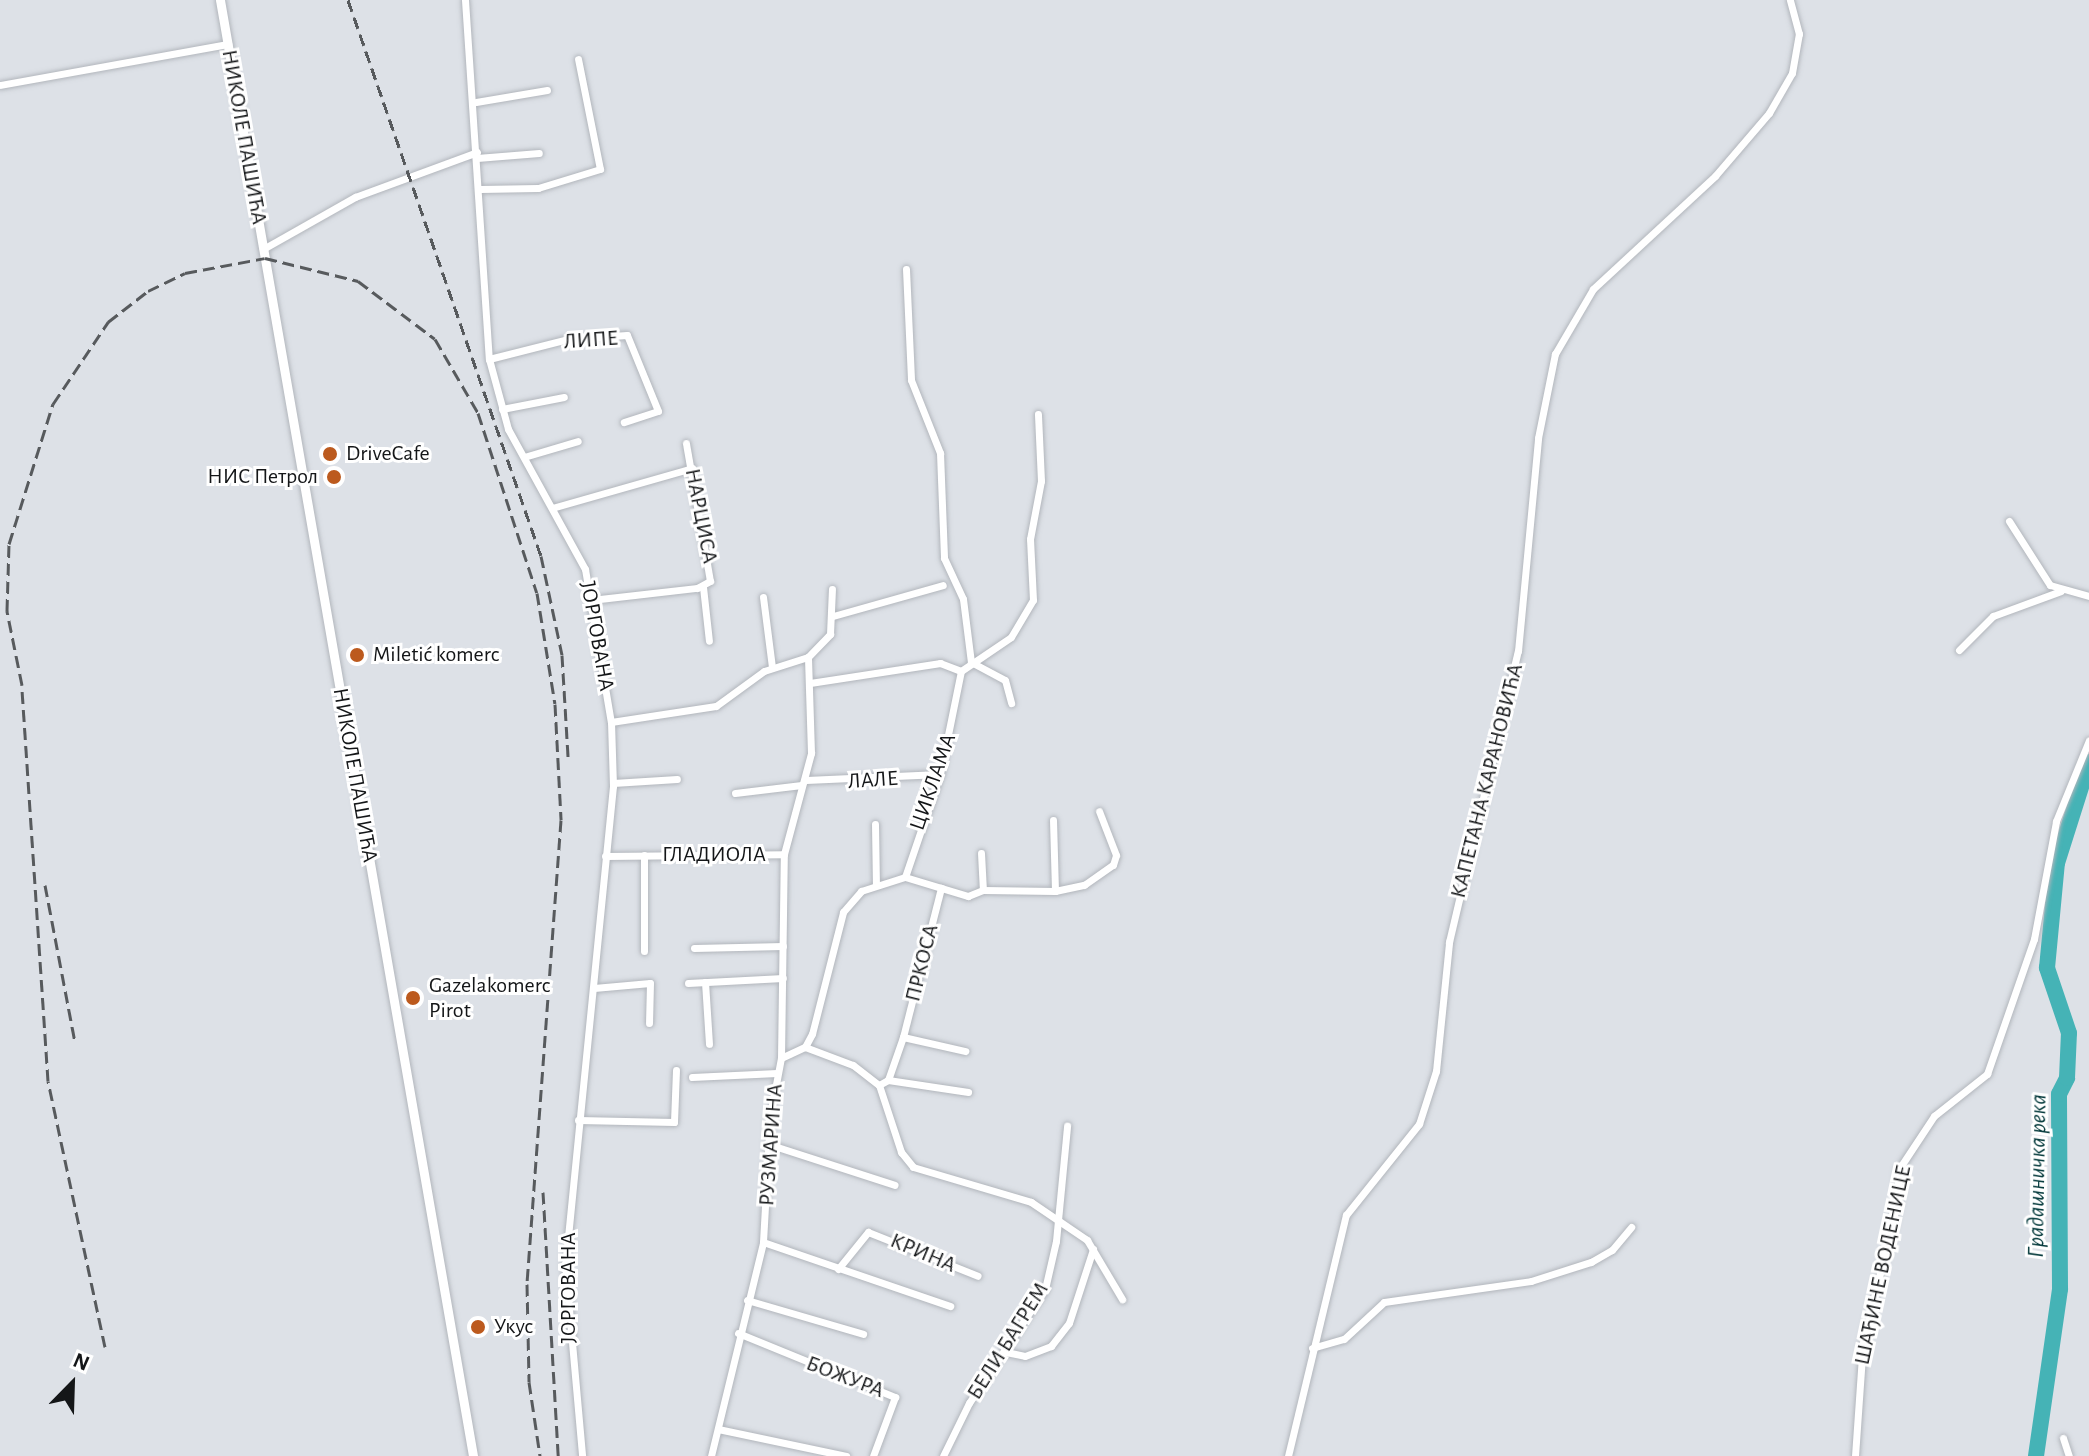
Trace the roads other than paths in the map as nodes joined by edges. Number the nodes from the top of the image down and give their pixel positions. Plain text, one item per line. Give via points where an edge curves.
1 (220, 0) edge
2 (465, 0) edge
3 (1790, 0) edge
4 (228, 44) junction
5 (578, 59) dead end
6 (0, 85) edge
7 (547, 90) dead end
8 (476, 102) junction
9 (539, 153) dead end
10 (477, 155) junction
11 (480, 189) junction
12 (263, 249) junction
13 (906, 269) dead end
14 (489, 359) junction
15 (564, 397) dead end
16 (502, 409) junction
17 (1038, 414) dead end
18 (624, 422) dead end
19 (578, 441) dead end
20 (686, 443) dead end
21 (524, 457) junction
22 (692, 468) junction
23 (552, 508) junction
24 (2009, 521) dead end
25 (943, 585) dead end
26 (703, 587) junction
27 (832, 589) dead end
28 (2061, 591) junction
29 (2089, 596) edge
30 (763, 597) dead end
31 (591, 600) junction
32 (833, 616) junction
33 (709, 641) dead end
34 (1959, 650) dead end
35 (808, 657) junction
36 (971, 662) junction
37 (772, 667) junction
38 (961, 671) junction
39 (810, 683) junction
40 (1011, 703) dead end
41 (611, 722) junction
42 (2089, 740) edge
43 (940, 774) junction
44 (677, 779) dead end
45 (804, 782) junction
46 (613, 783) junction
47 (735, 793) dead end
48 (1099, 811) dead end
49 (1053, 820) dead end
50 (875, 824) dead end
51 (981, 853) dead end
52 (784, 854) junction
53 (644, 855) junction
54 (605, 856) junction
55 (905, 877) junction
56 (876, 885) junction
57 (941, 888) junction
58 (983, 890) junction
59 (1055, 891) junction
60 (783, 946) junction
61 (694, 948) dead end
62 (644, 951) dead end
63 (783, 978) junction
64 (705, 982) junction
65 (688, 983) dead end
66 (594, 988) junction
67 (649, 1023) dead end
68 (903, 1037) junction
69 (709, 1044) dead end
70 (805, 1047) junction
71 (965, 1051) dead end
72 (781, 1058) junction
73 (676, 1070) dead end
74 (777, 1073) junction
75 (692, 1077) dead end
76 (888, 1080) junction
77 (879, 1085) junction
78 (968, 1092) dead end
79 (578, 1120) junction
80 (1067, 1126) dead end
81 (768, 1144) junction
82 (895, 1185) dead end
83 (1059, 1221) junction
84 (1631, 1227) dead end
85 (763, 1242) junction
86 (1093, 1249) junction
87 (838, 1269) junction
88 (978, 1276) dead end
89 (1122, 1299) dead end
90 (747, 1300) junction
91 (950, 1306) dead end
92 (738, 1333) junction
93 (863, 1334) dead end
94 (1312, 1348) junction
95 (1006, 1352) junction
96 (718, 1429) junction
97 (2063, 1438) dead end
98 (714, 1455) edge
99 (842, 1455) edge
100 (473, 1456) edge
101 (582, 1456) edge
102 (873, 1456) edge
103 (943, 1456) edge
104 (1288, 1456) edge
105 (1855, 1456) edge
106 (2069, 1456) edge

1 - 4 main road, НИКОЛЕ ПАШИЋА
2 - 8 street, ЈОРГОВАНА
3 - 94 street, КАПЕТАНА КАРАНОВИЋА via 1799,34 1792,73 1739,150 1584,299 1555,354 1538,438 1518,651 1449,942 1436,1071 1419,1124 1346,1215
4 - 6 street
4 - 12 main road, НИКОЛЕ ПАШИЋА
5 - 11 street via 600,169 538,188
7 - 8 street
8 - 10 street, ЈОРГОВАНА
9 - 10 street
10 - 11 street, ЈОРГОВАНА
10 - 12 street via 355,197
11 - 14 street, ЈОРГОВАНА
12 - 100 main road, НИКОЛЕ ПАШИЋА
13 - 36 street via 911,380 940,453 939,528 944,558 963,599
14 - 16 street, ЈОРГОВАНА
14 - 18 street, ЛИПЕ via 568,339 627,335 658,411
15 - 16 street
16 - 21 street, ЈОРГОВАНА
17 - 36 street via 1042,466 1030,539 1033,600 1011,637
19 - 21 street
20 - 22 street, НАРЦИСА
21 - 23 street, ЈОРГОВАНА
22 - 23 street
22 - 26 street, НАРЦИСА via 712,570
23 - 31 street, ЈОРГОВАНА via 585,569
24 - 28 street via 2041,575
25 - 32 street
26 - 31 street, НАРЦИСА
26 - 33 street, НАРЦИСА
27 - 32 street
28 - 29 street
28 - 34 street via 1993,616
30 - 37 street
31 - 41 street, ЈОРГОВАНА
32 - 35 street via 824,645
35 - 37 street
35 - 39 street, РУЗМАРИНА
36 - 38 street
36 - 40 street via 1007,682
37 - 41 street via 716,706
38 - 39 street via 940,663
38 - 43 street, ЦИКЛАМА
39 - 45 street, РУЗМАРИНА
41 - 46 street, ЈОРГОВАНА
42 - 105 street, ШАЂИНЕ ВОДЕНИЦЕ via 2056,821 2034,939 1987,1074 1934,1116 1899,1169 1897,1204 1863,1343
43 - 45 street, ЛАЛЕ
43 - 55 street, ЦИКЛАМА
44 - 46 street
45 - 47 street
45 - 52 street, РУЗМАРИНА
46 - 54 street, ЈОРГОВАНА
48 - 59 street via 1116,855 1113,865 1084,885
49 - 59 street
50 - 56 street, ЦИКЛАМА
51 - 58 street
52 - 53 street, ГЛАДИОЛА
52 - 60 street, РУЗМАРИНА
53 - 54 street, ГЛАДИОЛА
53 - 62 street, ГЛАДИОЛА
54 - 66 street, ЈОРГОВАНА
55 - 56 street
55 - 57 street
56 - 70 street via 861,891 843,912
57 - 58 street via 968,896
57 - 68 street, ПРКОСА
58 - 59 street
60 - 61 street
60 - 63 street, РУЗМАРИНА
63 - 64 street
63 - 72 street, РУЗМАРИНА
64 - 65 street
64 - 69 street
66 - 67 street via 650,983
66 - 79 street, ЈОРГОВАНА
68 - 71 street
68 - 76 street, ПРКОСА
70 - 72 street
70 - 77 street via 853,1065
72 - 74 street
73 - 79 street via 674,1122
74 - 75 street, РУЗМАРИНА
74 - 81 street, РУЗМАРИНА
76 - 77 street
76 - 78 street
77 - 83 street via 901,1152 913,1167 1016,1194
79 - 101 street, ЈОРГОВАНА via 565,1293
80 - 83 street, БЕЛИ БАГРЕМ
81 - 82 street
81 - 85 street, РУЗМАРИНА
83 - 86 street
83 - 95 street, БЕЛИ БАГРЕМ via 1045,1289
84 - 94 street via 1612,1250 1581,1266 1531,1281 1384,1302 1344,1339
85 - 87 street, КРИНА
85 - 90 street, РУЗМАРИНА
86 - 89 street
86 - 95 street via 1069,1323 1051,1346 1025,1356
87 - 88 street, КРИНА via 868,1232
87 - 91 street, КРИНА
90 - 92 street, РУЗМАРИНА
90 - 93 street
92 - 96 street, РУЗМАРИНА
92 - 102 street, БОЖУРА via 895,1397
94 - 104 street, КАПЕТАНА КАРАНОВИЋА
95 - 103 street, БЕЛИ БАГРЕМ via 969,1403
96 - 98 street, РУЗМАРИНА
96 - 99 street
97 - 106 street

